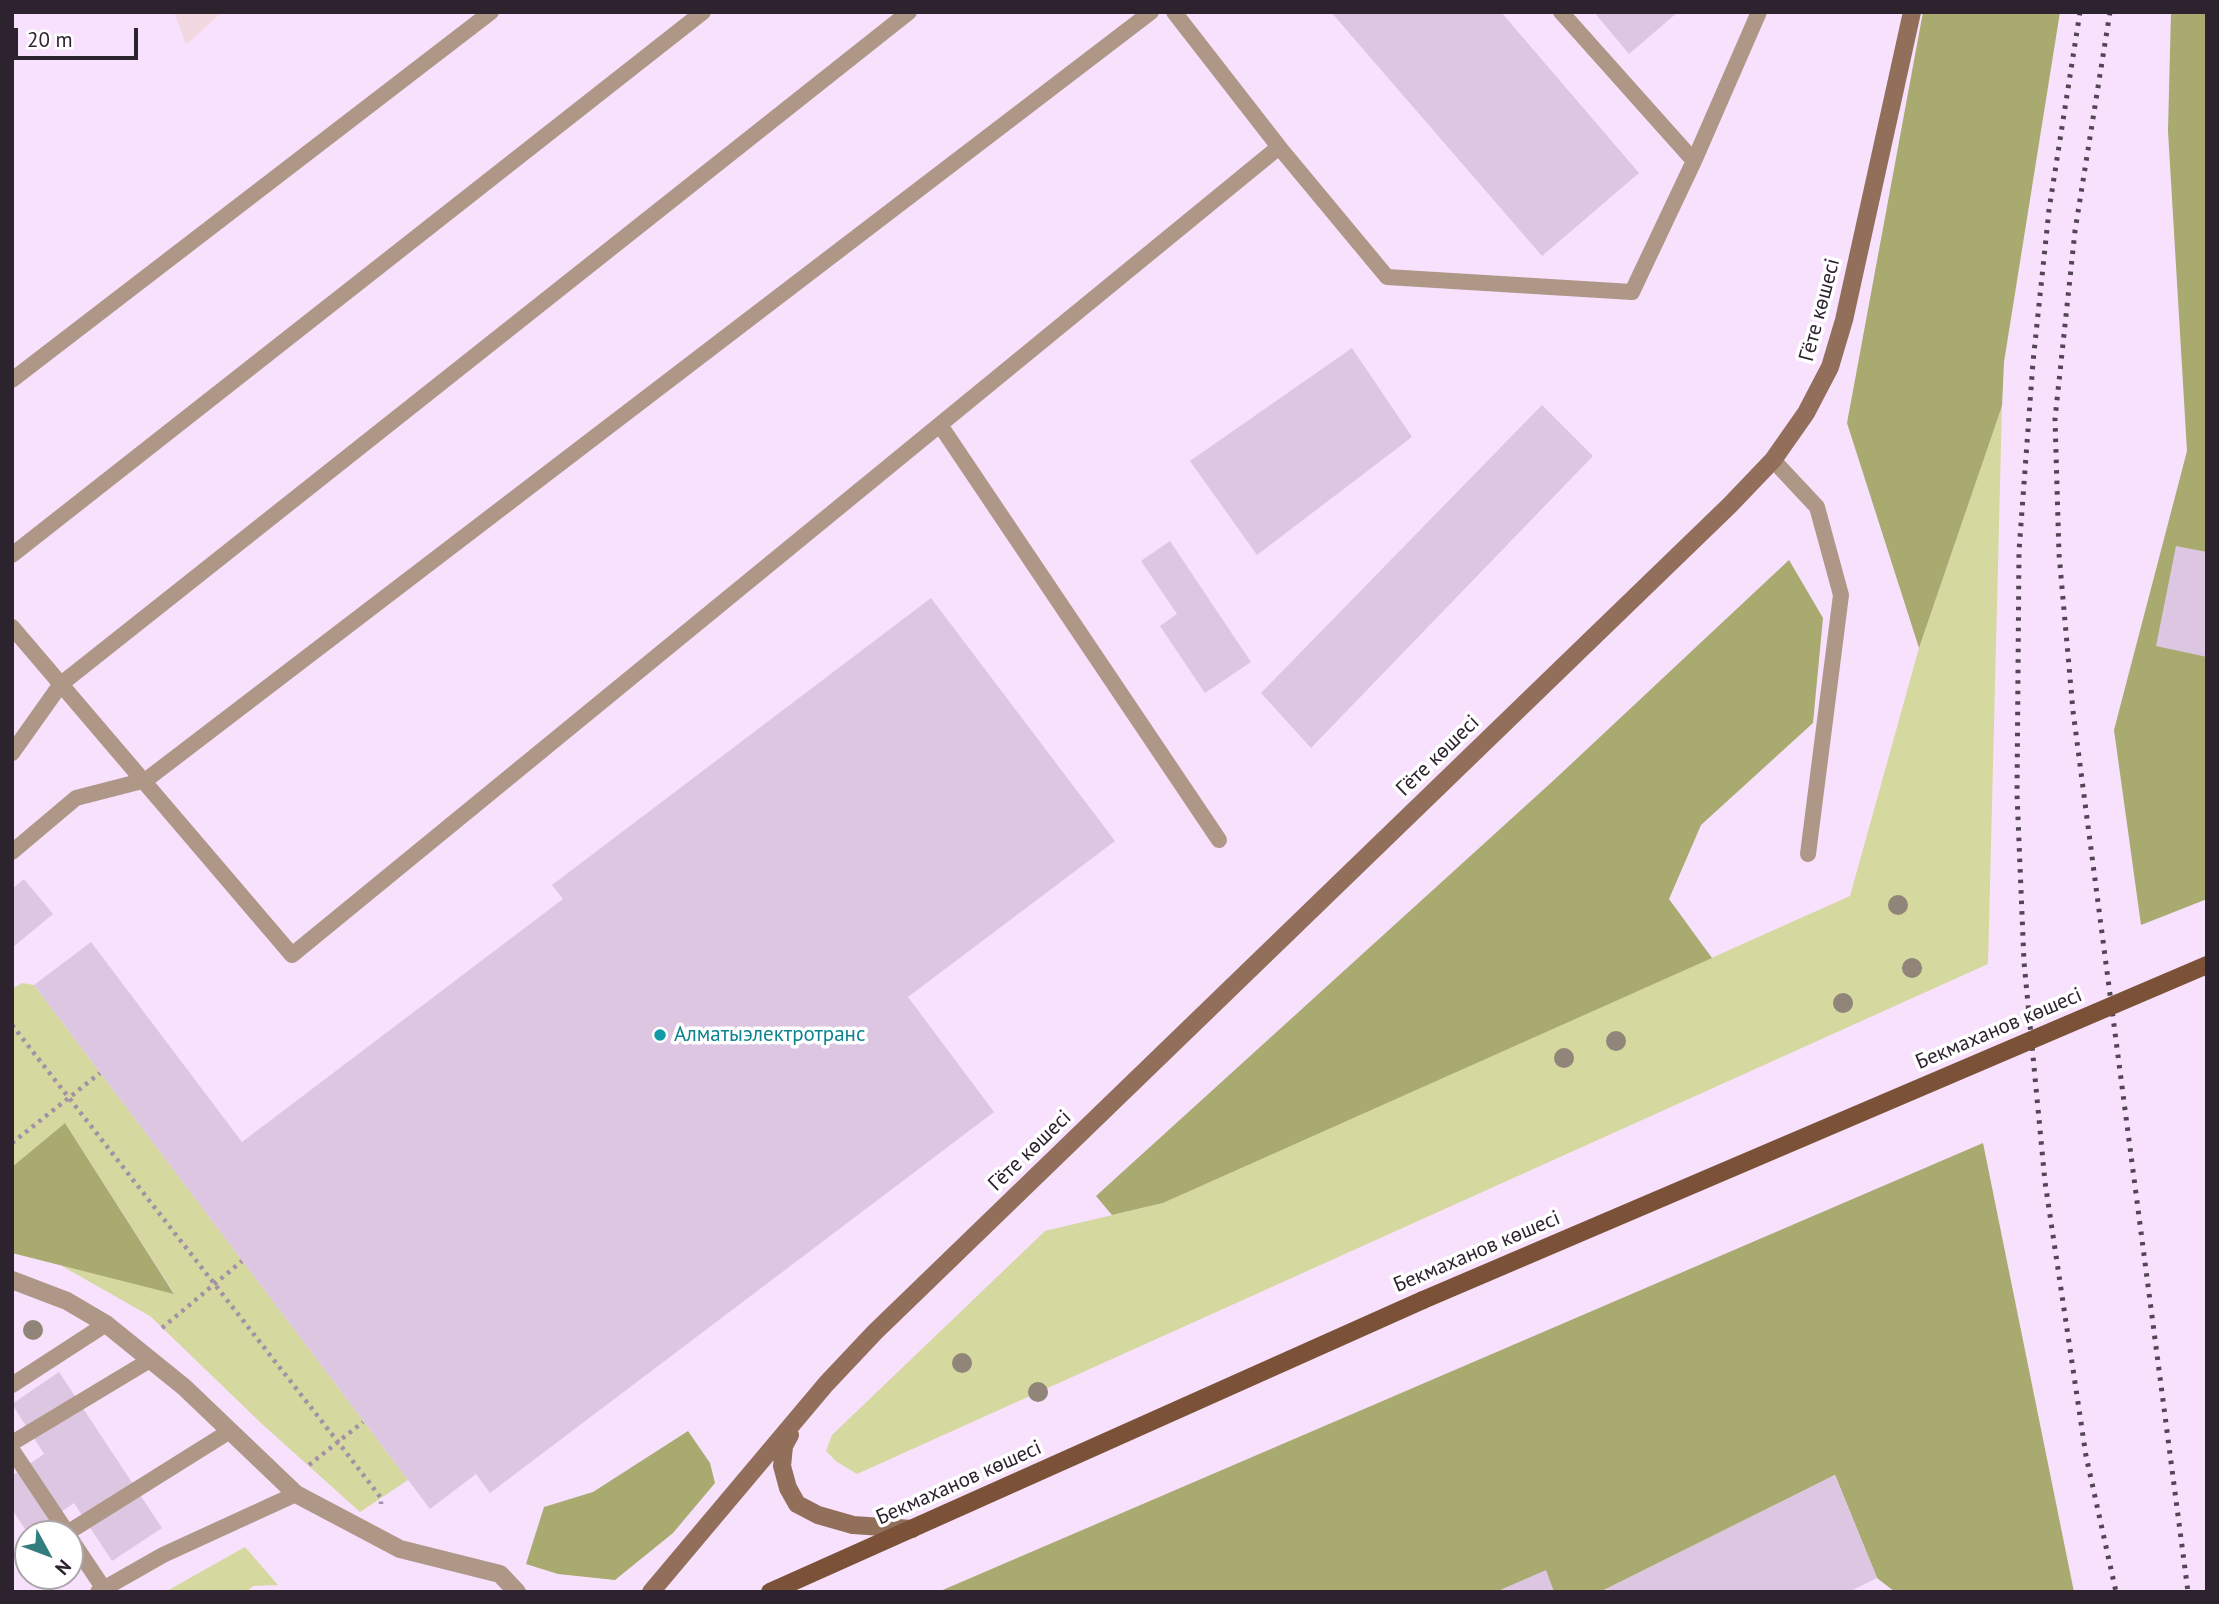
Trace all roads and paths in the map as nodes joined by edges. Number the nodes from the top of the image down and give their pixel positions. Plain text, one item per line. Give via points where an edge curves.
1 (491, 12) edge
2 (703, 12) edge
3 (909, 12) edge
4 (1151, 12) edge
5 (1174, 12) edge
6 (1561, 12) edge
7 (1759, 12) edge
8 (1912, 12) edge
9 (1279, 147) junction
10 (1694, 161) junction
11 (12, 380) edge
12 (940, 425) junction
13 (1773, 460) junction
14 (12, 555) edge
15 (12, 627) edge
16 (61, 684) junction
17 (12, 753) edge
18 (146, 780) junction
19 (1219, 840) dead end
20 (12, 852) edge
21 (1808, 855) dead end
22 (2207, 965) edge
23 (12, 1025) edge
24 (100, 1073) dead end
25 (69, 1098) junction
26 (12, 1143) edge
27 (242, 1261) dead end
28 (12, 1280) edge
29 (214, 1284) junction
30 (106, 1324) junction
31 (162, 1328) dead end
32 (150, 1360) junction
33 (12, 1385) edge
34 (798, 1418) junction
35 (363, 1422) dead end
36 (230, 1431) junction
37 (338, 1442) junction
38 (12, 1443) edge
39 (12, 1450) edge
40 (308, 1466) dead end
41 (296, 1494) junction
42 (58, 1520) edge
43 (84, 1525) edge
44 (912, 1529) junction
45 (383, 1539) junction
46 (84, 1562) edge
47 (101, 1590) edge
48 (517, 1592) edge
49 (652, 1592) edge
50 (770, 1592) edge

1 - 11 lane
2 - 14 lane
3 - 16 lane
4 - 18 lane
5 - 9 lane
6 - 10 lane
7 - 10 lane
8 - 13 main road, Гёте көшесі via 1830,367 1807,413
9 - 10 lane via 1387,277 1632,292
9 - 12 lane
12 - 18 lane via 292,955
12 - 19 lane
13 - 21 lane via 1816,507 1841,595
13 - 34 main road, Гёте көшесі via 875,1332
15 - 16 lane
16 - 17 lane
16 - 18 lane
18 - 20 lane via 76,798
22 - 44 main road, Бекмаханов көшесі, bridge via 1423,1300
23 - 25 path
24 - 25 path
25 - 26 path
25 - 29 path
27 - 29 path
28 - 30 street via 67,1301
29 - 31 path
29 - 37 path
30 - 32 street
30 - 33 lane
32 - 36 street
32 - 38 lane
34 - 44 main road via 784,1446 782,1466 797,1504 853,1525
34 - 49 main road, Гёте көшесі
35 - 37 path
36 - 41 street
36 - 43 lane
37 - 40 path
37 - 45 path via 381,1498
39 - 42 lane
41 - 45 street
41 - 47 lane via 163,1555
44 - 50 main road, Бекмаханов көшесі
45 - 48 street via 400,1549 500,1574
46 - 47 lane

